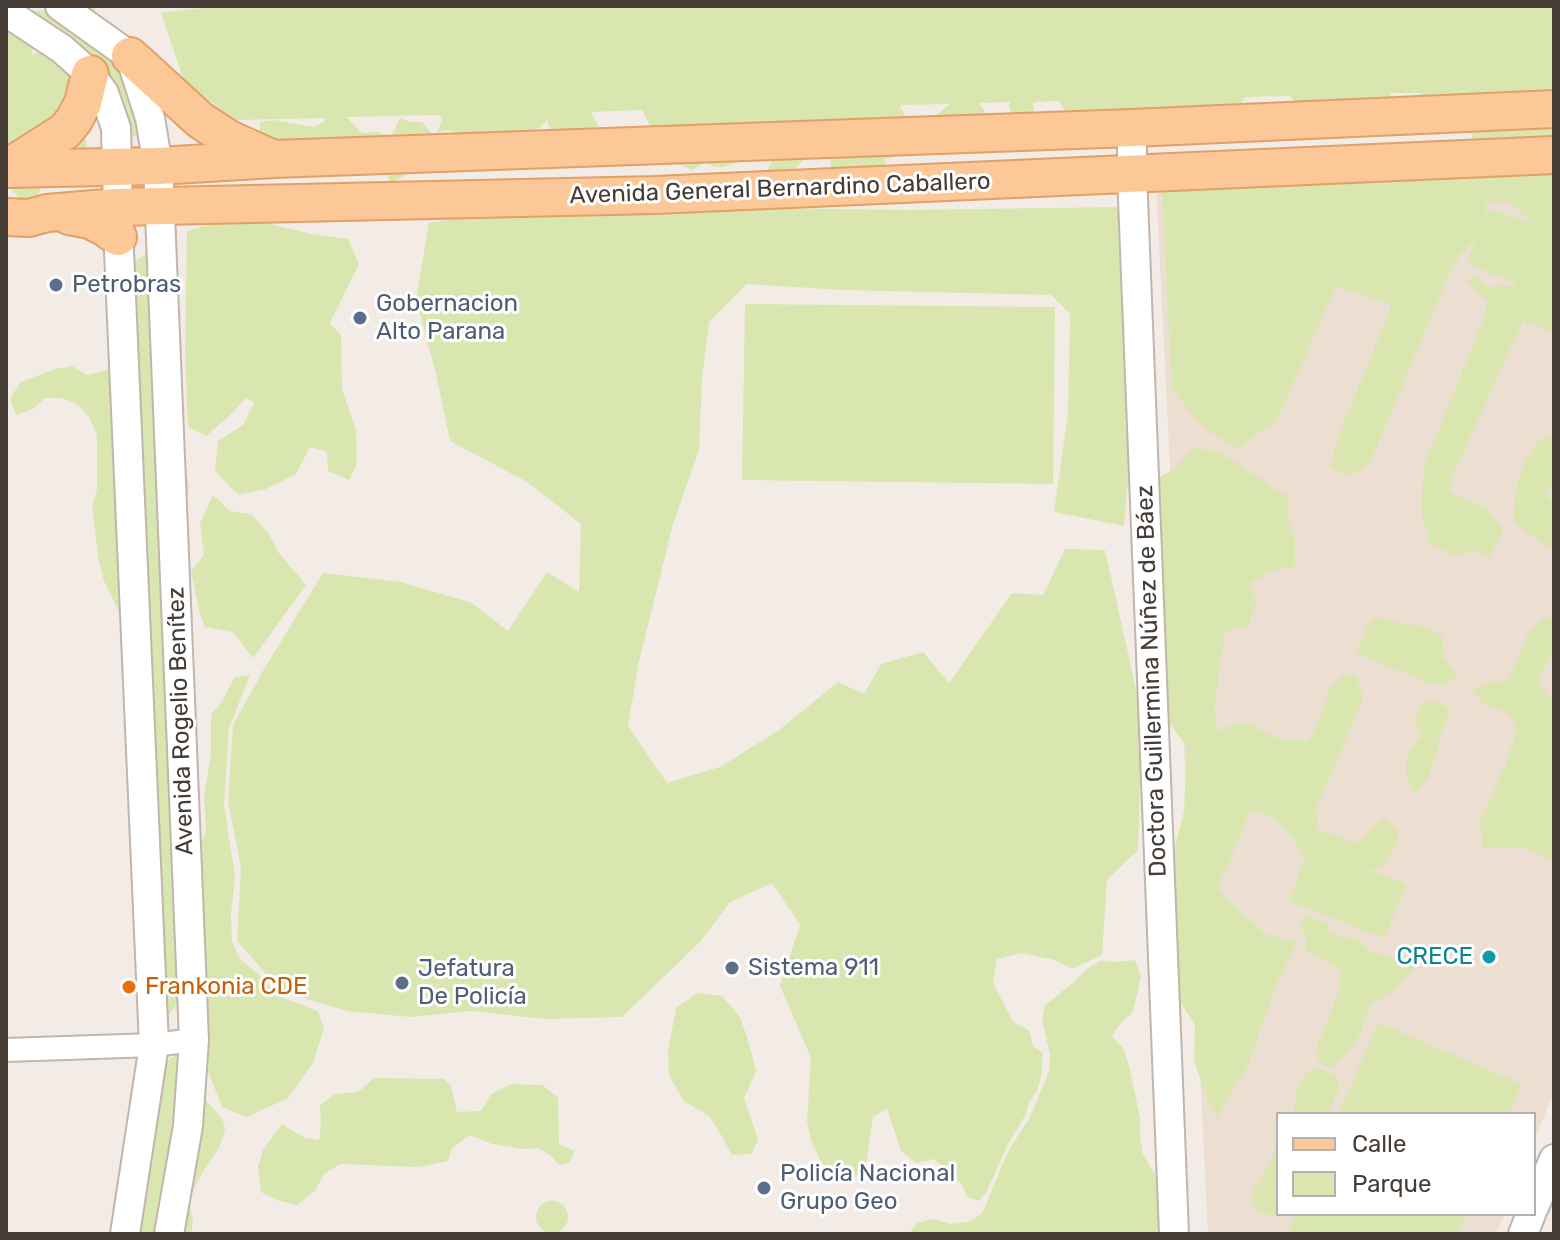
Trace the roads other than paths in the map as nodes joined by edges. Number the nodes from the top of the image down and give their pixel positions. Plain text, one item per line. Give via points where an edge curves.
1 (60, 6) edge
2 (6, 12) edge
3 (130, 56) junction
4 (90, 74) junction
5 (1554, 109) edge
6 (1132, 128) junction
7 (1554, 155) edge
8 (274, 159) junction
9 (117, 166) junction
10 (158, 166) junction
11 (6, 169) edge
12 (1132, 174) junction
13 (6, 217) edge
14 (161, 220) junction
15 (118, 222) junction
16 (194, 1040) junction
17 (154, 1045) junction
18 (6, 1050) edge
19 (1554, 1159) edge
20 (1536, 1202) edge
21 (125, 1234) edge
22 (169, 1234) edge
23 (1174, 1234) edge

1 - 3 street
2 - 4 street
3 - 8 main road via 200,120
3 - 10 street, Avenida Rogelio Benítez via 150,118
4 - 9 street, Avenida Rogelio Benítez via 104,93 116,128
4 - 11 main road via 83,103 65,131
5 - 6 main road, Avenida General Bernardino Caballero
6 - 8 main road, Avenida General Bernardino Caballero
6 - 12 street, Doctora Guillermina Núñez de Báez
7 - 12 main road, Avenida General Bernardino Caballero
8 - 10 main road, Avenida General Bernardino Caballero
9 - 10 main road, Avenida General Bernardino Caballero
9 - 11 main road, Avenida General Bernardino Caballero
9 - 15 street, Avenida Rogelio Benítez
10 - 14 street, Avenida Rogelio Benítez
12 - 14 main road, Avenida General Bernardino Caballero via 655,195 212,204
12 - 23 street, Doctora Guillermina Núñez de Báez
13 - 15 main road, Avenida General Bernardino Caballero via 47,213
14 - 15 main road, Avenida General Bernardino Caballero
14 - 16 street, Avenida Rogelio Benítez
15 - 17 street, Avenida Rogelio Benítez
16 - 17 street
16 - 22 street, Avenida Rogelio Benítez via 188,1126
17 - 18 street
17 - 21 street, Avenida Rogelio Benítez
19 - 20 street

